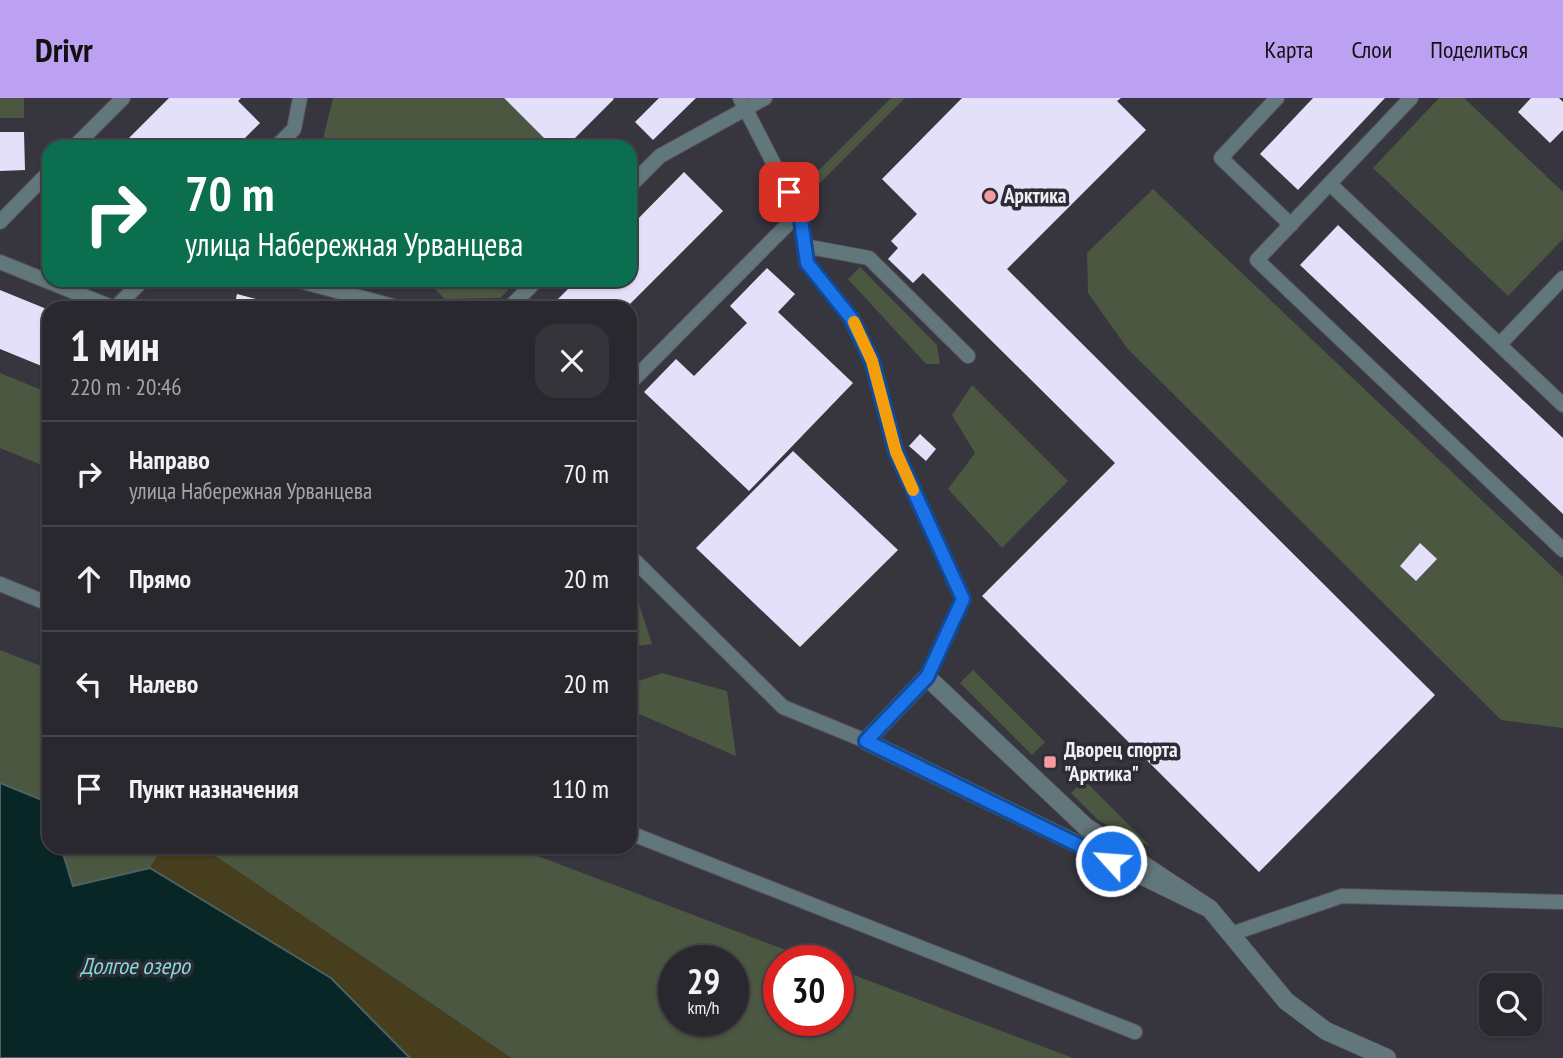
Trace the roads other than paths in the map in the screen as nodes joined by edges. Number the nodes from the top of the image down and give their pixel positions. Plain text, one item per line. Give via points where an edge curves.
1 (123, 98) edge
2 (300, 98) edge
3 (765, 98) edge
4 (1277, 98) edge
5 (1411, 98) edge
6 (742, 104) edge
7 (81, 140) edge
8 (282, 140) edge
9 (637, 179) edge
10 (42, 180) edge
11 (1330, 184) junction
12 (800, 213) junction
13 (0, 222) edge
14 (1291, 225) junction
15 (804, 246) junction
16 (0, 262) edge
17 (1563, 278) edge
18 (42, 279) edge
19 (62, 287) edge
20 (136, 287) edge
21 (322, 287) edge
22 (530, 287) edge
23 (98, 301) edge
24 (122, 301) edge
25 (374, 301) edge
26 (516, 301) edge
27 (1500, 344) junction
28 (968, 356) dead end
29 (637, 376) edge
30 (1563, 405) edge
31 (1563, 550) edge
32 (637, 563) edge
33 (0, 584) edge
34 (42, 601) edge
35 (927, 677) junction
36 (866, 741) junction
37 (637, 836) edge
38 (1563, 901) edge
39 (1210, 909) junction
40 (1231, 934) junction
41 (1135, 1032) dead end
42 (1387, 1058) edge

1 - 7 lane
2 - 8 lane via 294,129
3 - 6 lane
4 - 14 lane via 1221,158
5 - 11 lane
6 - 9 lane via 660,156
6 - 12 lane
10 - 13 lane
11 - 14 lane
11 - 27 lane
12 - 15 lane
12 - 29 lane
14 - 31 lane via 1257,260
15 - 28 lane via 869,258
15 - 35 lane via 807,263 851,318 872,361 896,452 963,599
16 - 18 lane
17 - 27 lane
19 - 23 lane
20 - 24 lane
21 - 25 lane
22 - 26 lane
27 - 30 lane
32 - 36 lane via 783,707
33 - 34 lane
35 - 36 street
35 - 39 street via 1086,827
36 - 39 street
37 - 41 lane
38 - 40 lane via 1342,896
39 - 40 street
40 - 42 street via 1286,1001 1326,1031

